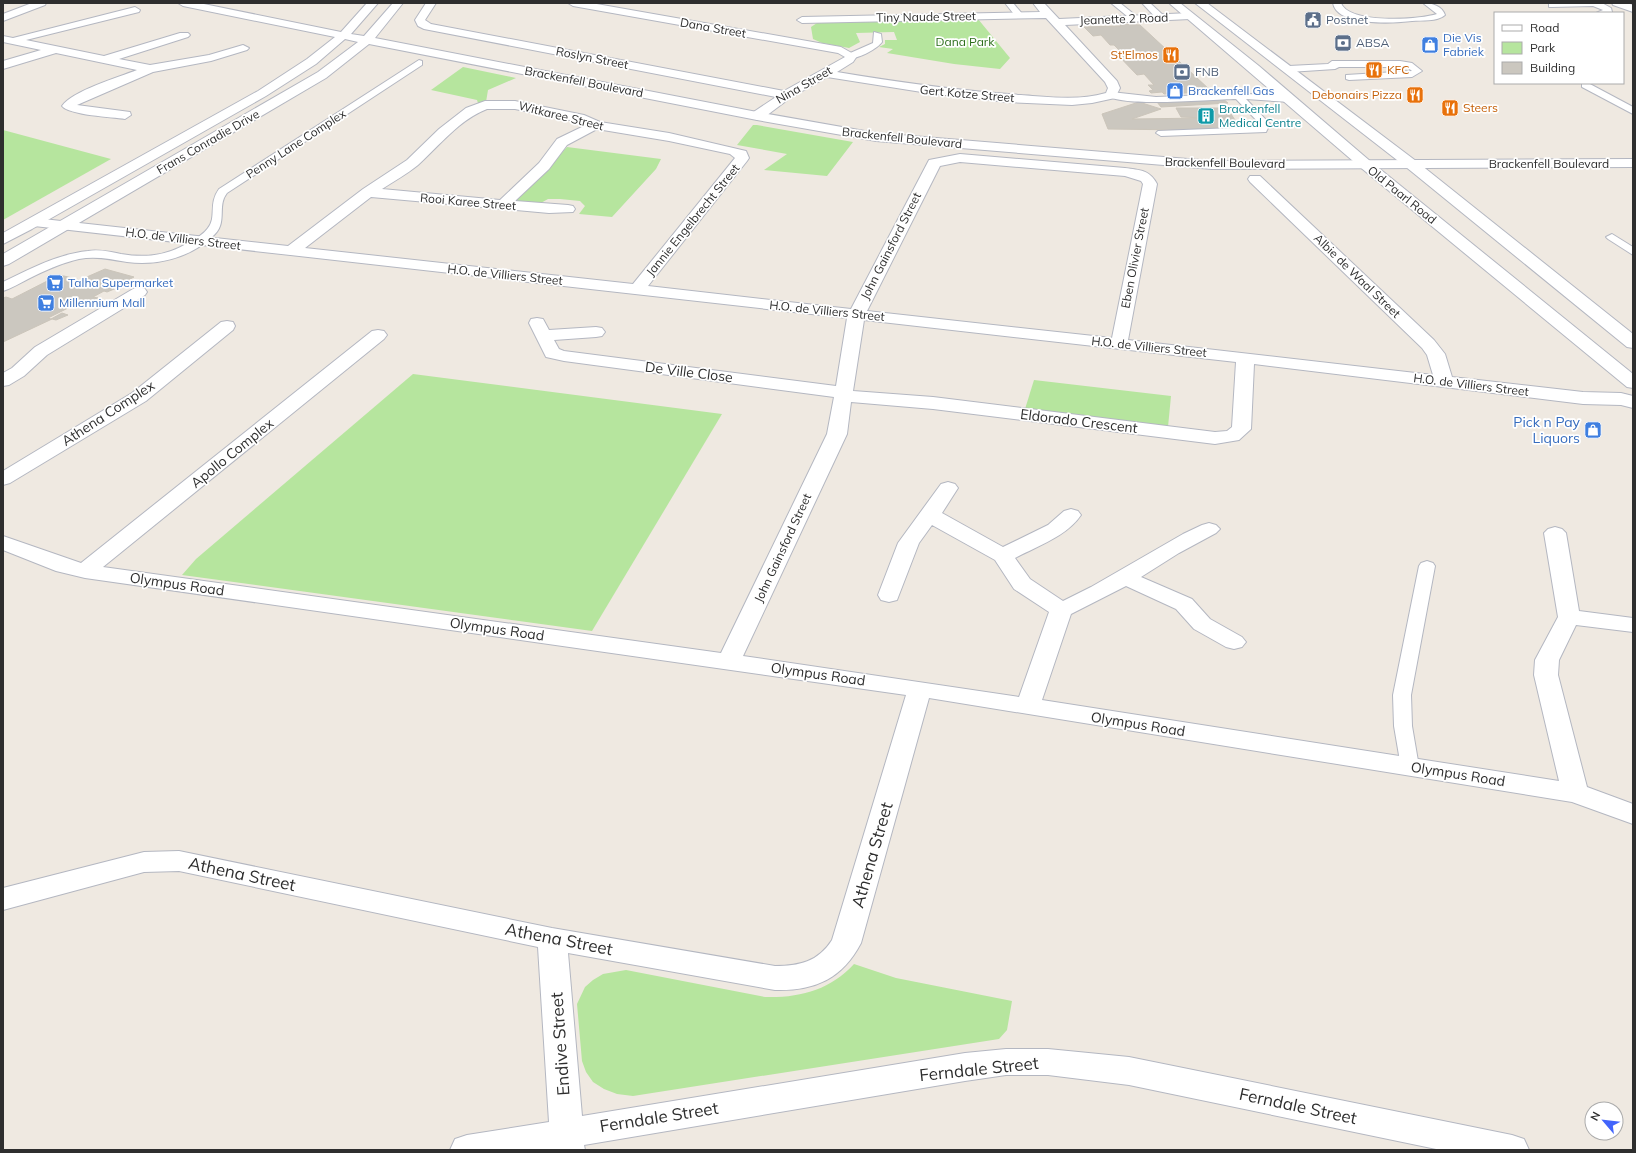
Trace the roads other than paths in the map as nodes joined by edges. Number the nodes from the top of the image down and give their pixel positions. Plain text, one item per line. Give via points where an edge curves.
1 (41, 3) edge
2 (183, 3) edge
3 (232, 3) edge
4 (373, 3) edge
5 (398, 3) edge
6 (431, 3) edge
7 (573, 3) edge
8 (1009, 3) edge
9 (1038, 3) edge
10 (1115, 3) edge
11 (1146, 3) edge
12 (1174, 3) edge
13 (1200, 3) edge
14 (1337, 3) edge
15 (1427, 3) edge
16 (1594, 3) edge
17 (1598, 3) edge
18 (1617, 3) edge
19 (1550, 4) edge
20 (800, 9) dead end
21 (1633, 9) edge
22 (135, 10) dead end
23 (1567, 12) edge
24 (1608, 12) edge
25 (1020, 16) junction
26 (1190, 16) junction
27 (3, 18) edge
28 (1053, 18) junction
29 (1136, 19) junction
30 (802, 20) junction
31 (1156, 20) junction
32 (352, 26) junction
33 (877, 34) dead end
34 (184, 35) dead end
35 (342, 35) junction
36 (372, 35) junction
37 (7, 40) edge
38 (792, 42) junction
39 (243, 48) dead end
40 (55, 50) junction
41 (851, 56) junction
42 (104, 60) junction
43 (419, 63) dead end
44 (3, 65) edge
45 (150, 69) junction
46 (1289, 69) junction
47 (824, 73) junction
48 (1349, 77) dead end
49 (1585, 85) dead end
50 (1236, 93) junction
51 (786, 95) junction
52 (1111, 95) junction
53 (1290, 99) junction
54 (1633, 111) edge
55 (762, 112) junction
56 (125, 115) dead end
57 (596, 125) junction
58 (1161, 133) dead end
59 (1633, 150) edge
60 (734, 151) joint
61 (1394, 151) junction
62 (1350, 152) junction
63 (1633, 163) edge
64 (1365, 164) junction
65 (1411, 164) junction
66 (1143, 176) joint
67 (1255, 179) dead end
68 (368, 192) junction
69 (503, 205) junction
70 (568, 209) dead end
71 (34, 222) junction
72 (65, 225) junction
73 (1633, 236) edge
74 (3, 239) edge
75 (198, 241) junction
76 (291, 251) junction
77 (1633, 252) edge
78 (3, 262) edge
79 (3, 287) edge
80 (637, 290) junction
81 (139, 292) dead end
82 (856, 315) junction
83 (228, 326) dead end
84 (596, 332) dead end
85 (378, 336) dead end
86 (1118, 344) junction
87 (1633, 344) edge
88 (1245, 358) junction
89 (3, 381) edge
90 (1445, 382) junction
91 (1633, 384) edge
92 (844, 394) junction
93 (1629, 397) edge
94 (3, 479) edge
95 (948, 488) dead end
96 (1071, 514) dead end
97 (930, 515) junction
98 (1209, 529) dead end
99 (1555, 533) dead end
100 (3, 542) edge
101 (1003, 556) junction
102 (1427, 566) dead end
103 (85, 571) junction
104 (1124, 577) junction
105 (889, 595) dead end
106 (1061, 610) junction
107 (1568, 617) junction
108 (1633, 625) edge
109 (1234, 642) dead end
110 (729, 661) junction
111 (920, 689) junction
112 (1028, 706) junction
113 (1410, 767) junction
114 (1575, 793) junction
115 (1633, 814) edge
116 (3, 899) edge
117 (552, 939) junction
118 (567, 1141) edge
119 (467, 1150) edge
120 (1512, 1150) edge

1 - 27 street
2 - 35 street, Brackenfell Boulevard
3 - 32 street, Brackenfell Boulevard
4 - 32 street, Frans Conradie Drive
5 - 36 street, Frans Conradie Drive via 387,20
6 - 51 street, Roslyn Street via 420,20 428,26
7 - 38 street, Dana Street
8 - 25 lane
9 - 28 street
10 - 29 lane
11 - 31 lane
12 - 26 street, Old Paarl Road
13 - 46 street via 1253,45
14 - 15 lane via 1340,10 1348,15 1368,20 1428,18 1441,15
16 - 17 lane
16 - 19 lane
16 - 24 lane
18 - 21 street
19 - 23 lane
20 - 30 street
22 - 37 street
25 - 28 street, Tiny Naude Street
25 - 30 street, Tiny Naude Street via 881,13
26 - 31 street, Jeanette 2 Road
26 - 53 street, Old Paarl Road
28 - 29 street, Jeanette 2 Road
28 - 52 street via 1111,81 1114,88
29 - 31 street, Jeanette 2 Road
30 - 38 street via 801,33
32 - 35 street, Frans Conradie Drive
32 - 36 street, Brackenfell Boulevard
33 - 41 lane via 876,45
34 - 42 street
35 - 36 street, Brackenfell Boulevard
35 - 71 street, Frans Conradie Drive via 316,57 272,87
36 - 55 street, Brackenfell Boulevard
36 - 72 street, Frans Conradie Drive via 355,52 322,75
37 - 40 street
38 - 41 street, Dana Street via 841,50
39 - 45 street via 212,58
40 - 42 street
40 - 44 street
41 - 47 street, Nina Street via 849,60
42 - 45 street
43 - 75 lane, Penny Lane Complex via 223,191 217,200 218,223 209,234
45 - 56 street via 73,100 68,106
46 - 48 lane via 1400,64 1418,72
46 - 61 street
47 - 51 street, Nina Street
47 - 52 street, Gert Kotze Street via 918,90 1002,98 1079,102
49 - 54 lane
50 - 52 lane via 1150,100
50 - 53 lane
50 - 58 lane via 1265,124 1263,130
51 - 55 street, Nina Street
53 - 62 street, Old Paarl Road
55 - 62 street, Brackenfell Boulevard via 889,128 1174,152
55 - 64 street, Brackenfell Boulevard via 876,137 1158,162 1244,165
57 - 60 street, Witkaree Street
57 - 68 street, Witkaree Street via 584,119 515,105 478,107 444,132 412,163
57 - 69 street via 562,142 544,166
59 - 61 street, Brackenfell Boulevard
60 - 80 street, Jannie Engelbrecht Street via 741,154 742,158
61 - 62 street, Brackenfell Boulevard
61 - 65 street
62 - 64 street, Old Paarl Road
63 - 65 street, Brackenfell Boulevard
64 - 65 street, Brackenfell Boulevard
64 - 91 street, Old Paarl Road
65 - 87 street
66 - 82 street, John Gainsford Street via 1126,172 966,158 938,161 932,165
66 - 86 street, Eben Olivier Street via 1150,184
67 - 90 street, Albie de Waal Street via 1428,344 1436,354
68 - 69 street, Rooi Karee Street
68 - 76 street, Witkaree Street
69 - 70 street, Rooi Karee Street
71 - 72 street, H.O. de Villiers Street
71 - 74 street, Frans Conradie Drive
72 - 75 street, H.O. de Villiers Street
72 - 78 street, Frans Conradie Drive
73 - 77 lane via 1612,237
75 - 76 street, H.O. de Villiers Street
75 - 79 lane via 171,256 155,259 135,260 101,254 75,257 37,270
76 - 80 street, H.O. de Villiers Street
80 - 82 street, H.O. de Villiers Street
81 - 89 street via 41,351 18,372
82 - 86 street, H.O. de Villiers Street
82 - 92 street, John Gainsford Street
83 - 94 street, Athena Complex via 139,397
84 - 92 street, De Ville Close via 540,329 552,353 564,356
85 - 103 street, Apollo Complex
86 - 88 street, H.O. de Villiers Street
88 - 90 street, H.O. de Villiers Street
88 - 92 street, Eldorado Crescent via 1241,429 1232,436 1223,438 933,403 859,398
90 - 93 street, H.O. de Villiers Street via 1583,398
92 - 110 street, John Gainsford Street via 837,434
95 - 97 street
96 - 101 street via 1055,529
97 - 101 street
97 - 105 street via 916,528 908,542
98 - 104 street via 1185,540
99 - 107 street
100 - 103 street, Olympus Road via 64,566
101 - 106 street via 1022,584
102 - 113 lane via 1402,695 1403,726
103 - 110 street, Olympus Road
104 - 106 street via 1082,602
104 - 109 street via 1184,604 1202,624
106 - 112 street
107 - 108 street
107 - 114 street via 1547,660 1546,675
110 - 111 street, Olympus Road
111 - 112 street, Olympus Road
111 - 117 street, Athena Street via 846,942 839,955 827,966 800,978 775,978
112 - 113 street, Olympus Road
113 - 114 street, Olympus Road
114 - 115 street, Olympus Road
116 - 117 street, Athena Street via 144,862 179,861
117 - 118 street, Endive Street
118 - 119 street, Ferndale Street
118 - 120 street, Ferndale Street via 965,1067 1006,1062 1048,1062 1129,1071

